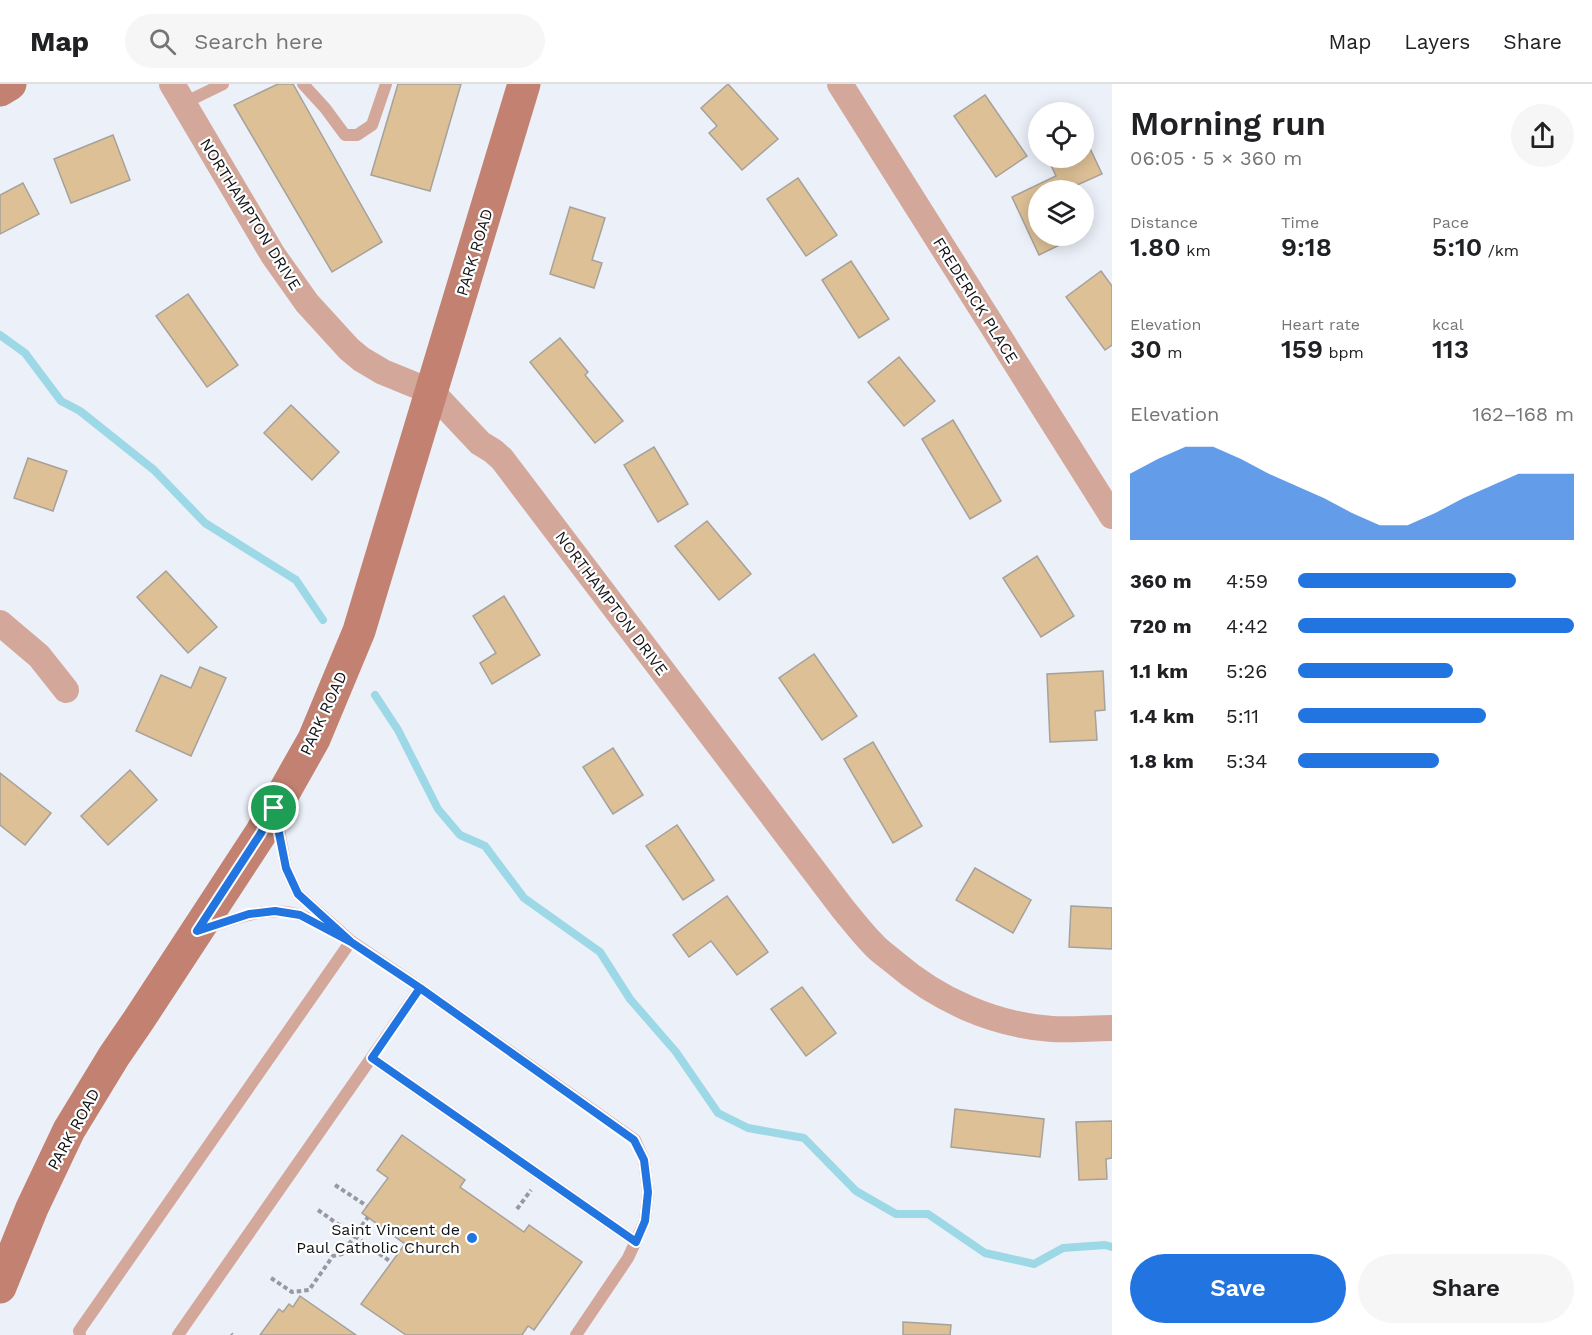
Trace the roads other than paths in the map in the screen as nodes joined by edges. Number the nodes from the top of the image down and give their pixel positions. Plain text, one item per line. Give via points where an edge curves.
1 (10, 84) edge
2 (223, 84) edge
3 (303, 84) edge
4 (386, 84) edge
5 (524, 84) edge
6 (840, 84) edge
7 (0, 90) edge
8 (178, 94) edge
9 (432, 392) junction
10 (1112, 516) edge
11 (0, 623) edge
12 (66, 690) dead end
13 (274, 808) junction
14 (197, 931) junction
15 (351, 942) junction
16 (420, 988) junction
17 (1112, 1028) edge
18 (372, 1058) junction
19 (636, 1242) junction
20 (0, 1287) edge
21 (80, 1335) edge
22 (178, 1335) edge
23 (576, 1335) edge

1 - 7 main road
2 - 8 lane
3 - 4 lane via 345,135 357,135 372,125
5 - 9 main road, PARK ROAD
6 - 10 street, FREDERICK PLACE
8 - 9 street, NORTHAMPTON DRIVE via 273,255 307,303 361,359
9 - 13 main road, PARK ROAD via 350,655 314,739
9 - 17 street, NORTHAMPTON DRIVE via 502,459 874,945 931,990 980,1013 1053,1029
11 - 12 street via 39,656
13 - 14 main road, PARK ROAD
13 - 15 lane via 286,868 298,894
14 - 15 lane via 249,914 275,911 300,915
14 - 20 main road, PARK ROAD via 69,1130
15 - 16 lane
15 - 21 lane via 79,1331
16 - 18 lane
16 - 19 lane via 634,1140 644,1160 648,1192 645,1221
18 - 19 lane
18 - 22 lane
19 - 23 lane

